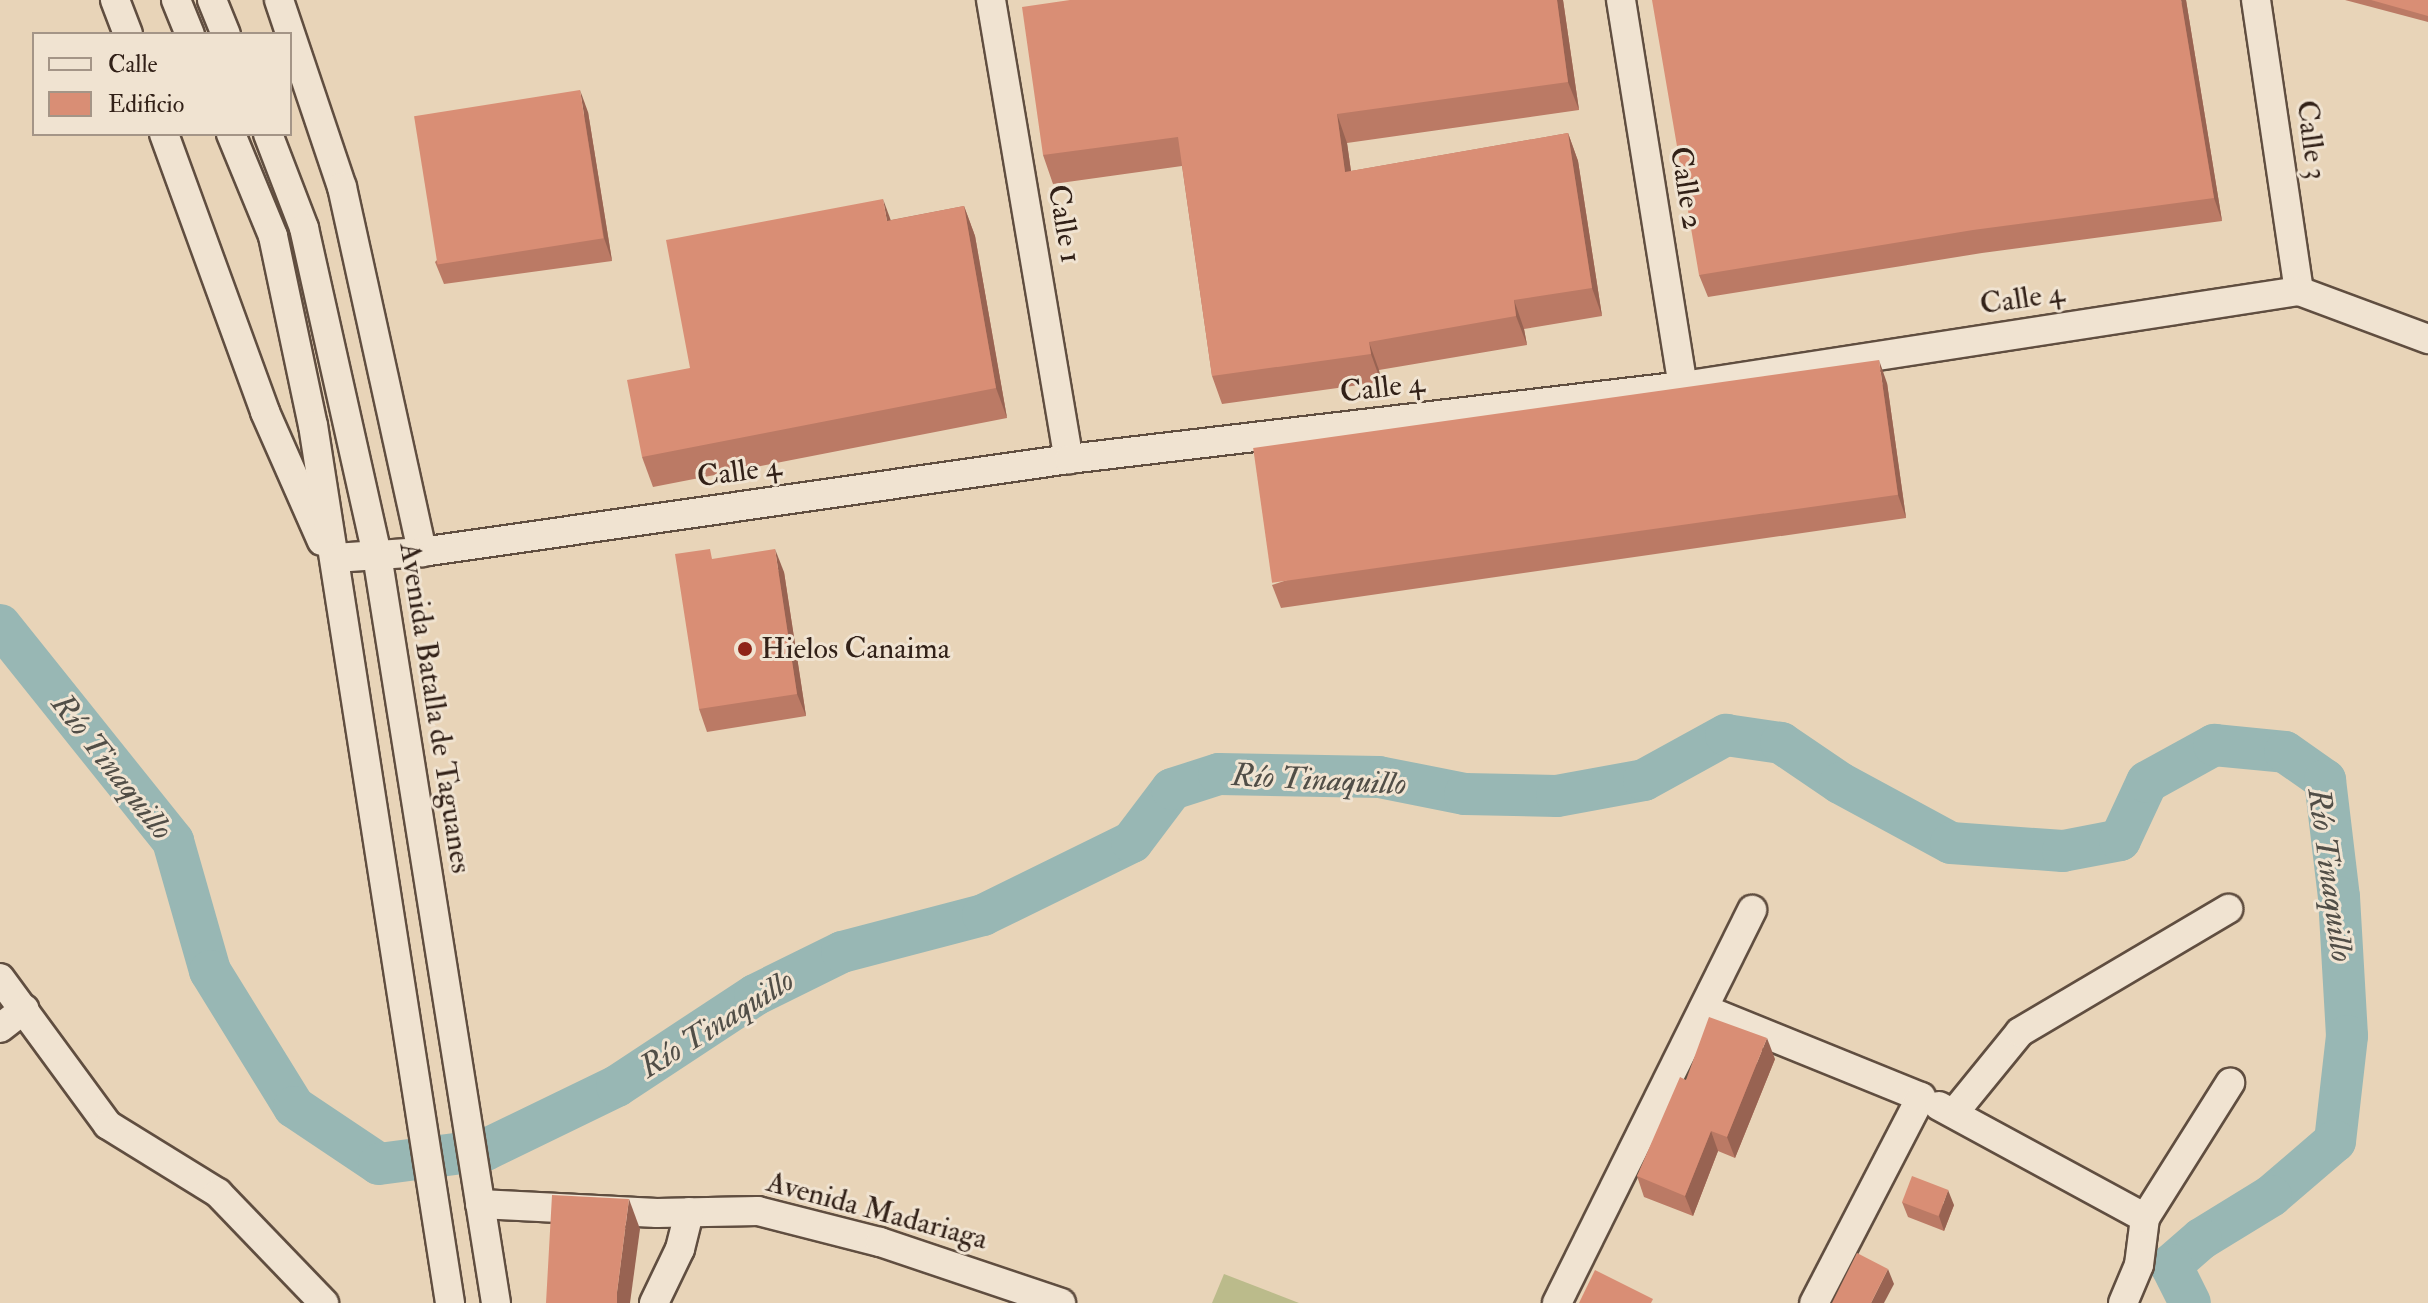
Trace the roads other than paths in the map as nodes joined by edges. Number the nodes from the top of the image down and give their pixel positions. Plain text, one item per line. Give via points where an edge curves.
1 (115, 0) edge
2 (176, 0) edge
3 (212, 0) edge
4 (279, 0) edge
5 (991, 0) edge
6 (1621, 0) edge
7 (2256, 0) edge
8 (127, 32) edge
9 (189, 32) edge
10 (225, 32) edge
11 (290, 32) edge
12 (292, 39) edge
13 (165, 136) edge
14 (232, 136) edge
15 (269, 136) edge
16 (2299, 291) junction
17 (2428, 339) edge
18 (1683, 386) junction
19 (1069, 459) junction
20 (422, 552) junction
21 (377, 555) junction
22 (335, 558) junction
23 (2228, 909) dead end
24 (1752, 910) dead end
25 (0, 978) edge
26 (24, 1009) junction
27 (1704, 1009) junction
28 (0, 1028) edge
29 (2230, 1083) dead end
30 (1921, 1097) junction
31 (1954, 1113) junction
32 (478, 1194) junction
33 (689, 1212) junction
34 (2145, 1218) junction
35 (324, 1303) edge
36 (450, 1303) edge
37 (496, 1303) edge
38 (654, 1303) edge
39 (1061, 1303) edge
40 (1557, 1303) edge
41 (1814, 1303) edge
42 (2123, 1303) edge

1 - 8 street
2 - 9 street
3 - 10 street
4 - 11 street
5 - 19 street, Calle 1
6 - 18 street, Calle 2
7 - 16 street, Calle 3
12 - 20 street via 342,187
13 - 22 street via 287,466
14 - 22 street via 273,236
15 - 21 street, Avenida Batalla de Taguanes via 304,228
16 - 17 street, Calle 4
16 - 18 street, Calle 4
18 - 19 street, Calle 4
19 - 20 street, Calle 4
20 - 21 street, Calle 4
21 - 22 street, Calle 4
21 - 32 street, Avenida Batalla de Taguanes
22 - 36 street
23 - 31 street via 2020,1032
24 - 27 street
25 - 26 street
26 - 28 street
26 - 35 street via 108,1125 218,1193
27 - 30 street
27 - 40 street
29 - 34 street
30 - 31 street
30 - 41 street
31 - 34 street
32 - 33 street, Avenida Madariaga
32 - 37 street, Avenida Batalla de Taguanes
33 - 38 street via 680,1249
33 - 39 street, Avenida Madariaga via 758,1211 880,1242
34 - 42 street via 2139,1265

